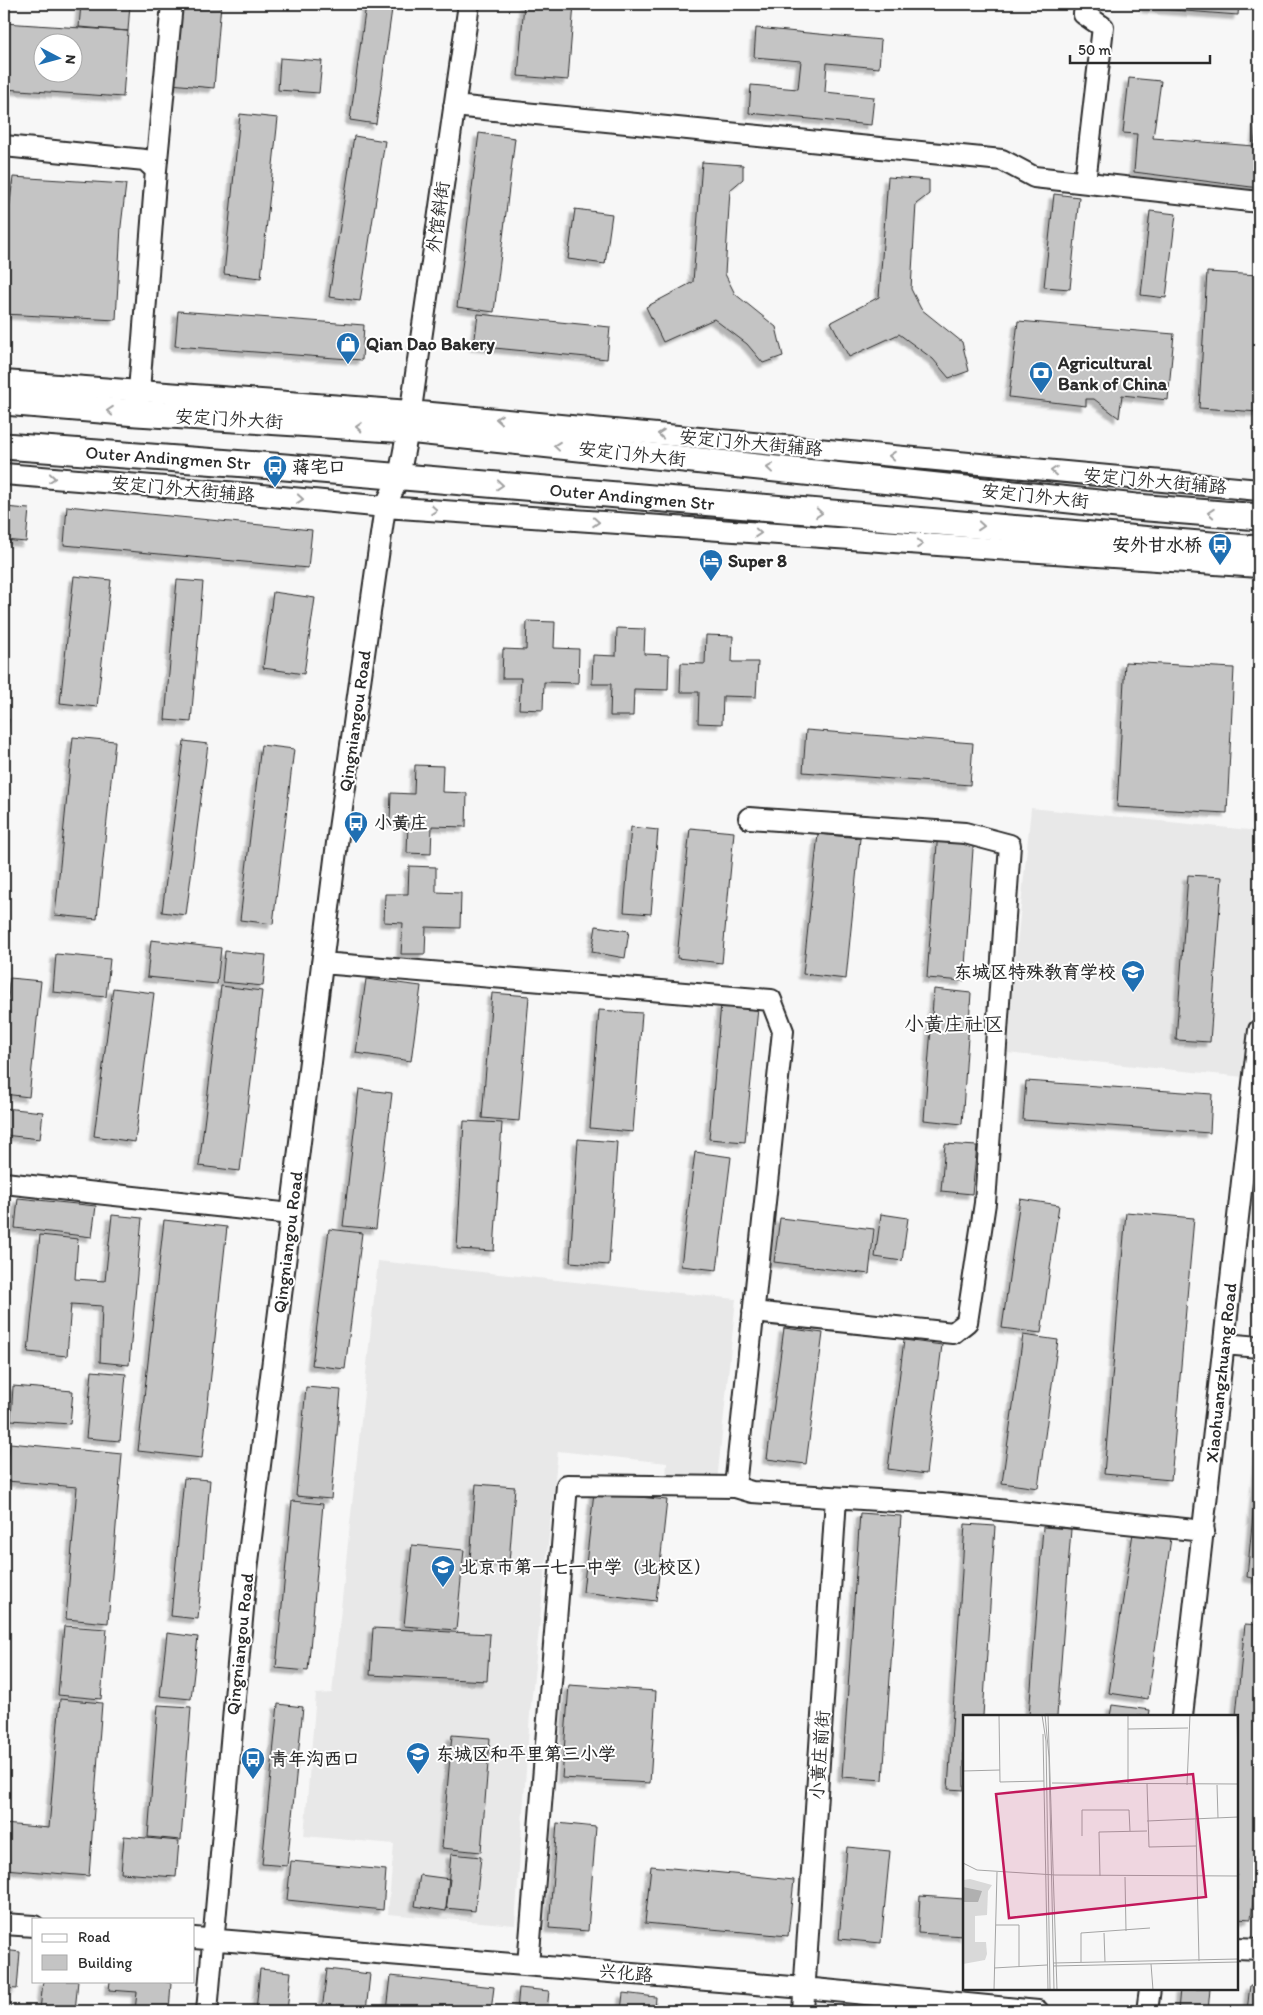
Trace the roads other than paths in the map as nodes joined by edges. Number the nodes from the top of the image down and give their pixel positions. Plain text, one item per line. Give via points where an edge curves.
1 (172, 4) edge
2 (469, 4) edge
3 (1086, 4) edge
4 (454, 106) junction
5 (4, 146) edge
6 (156, 170) junction
7 (1085, 182) junction
8 (1259, 202) edge
9 (4, 380) edge
10 (4, 402) edge
11 (138, 402) junction
12 (409, 420) junction
13 (4, 446) edge
14 (218, 462) junction
15 (4, 474) edge
16 (399, 477) junction
17 (1259, 490) edge
18 (251, 494) junction
19 (385, 507) junction
20 (1259, 517) edge
21 (1259, 549) edge
22 (1259, 567) edge
23 (749, 818) dead end
24 (322, 963) junction
25 (1259, 1030) edge
26 (4, 1183) edge
27 (291, 1214) junction
28 (753, 1312) junction
29 (1224, 1344) junction
30 (1259, 1347) edge
31 (735, 1486) junction
32 (836, 1498) junction
33 (1204, 1531) junction
34 (1182, 1715) edge
35 (4, 1924) edge
36 (32, 1926) edge
37 (203, 1939) edge
38 (1238, 1948) edge
39 (1259, 1949) edge
40 (528, 1965) junction
41 (804, 1988) junction
42 (1150, 1990) edge
43 (207, 2011) edge
44 (803, 2011) edge
45 (1038, 2011) edge
46 (1147, 2011) edge

1 - 6 street
2 - 4 street, 外馆斜街
3 - 7 street via 1084,14 1103,27
4 - 7 street via 1002,160 1034,177
4 - 12 street, 外馆斜街
5 - 6 street via 145,160
6 - 11 street
7 - 8 street
9 - 11 street
11 -> 10 main road, 安定门外大街
12 -> 11 main road, 安定门外大街
12 - 16 street, 外馆斜街
17 -> 12 street, 安定门外大街辅路
20 -> 12 main road, 安定门外大街 via 1136,507
13 - 14 main road, Outer Andingmen Str
14 - 16 main road, Outer Andingmen Str
14 - 18 street
15 -> 18 street, 安定门外大街辅路
16 - 19 street, Qingniangou Road
16 -> 21 main road, Outer Andingmen Str
18 -> 19 street, 安定门外大街辅路
19 -> 22 street, 安定门外大街辅路
19 - 24 street, Qingniangou Road
23 - 28 street via 965,832 1010,845 985,1203 967,1322 954,1333
24 - 27 street, Qingniangou Road
24 - 28 street via 771,1000 783,1031
25 - 29 street, Xiaohuangzhuang Road
26 - 27 street
27 - 37 street, Qingniangou Road
28 - 31 street
29 - 30 street
29 - 33 street, Xiaohuangzhuang Road
31 - 32 street via 752,1492
31 - 40 street via 567,1486
32 - 33 street via 941,1504
32 - 41 street, 小黄庄前街
33 - 34 street, Xiaohuangzhuang Road
35 - 36 street
37 - 40 street, 兴化路
37 - 43 street, Qingniangou Road
38 - 39 street
40 - 41 street, 兴化路
41 - 44 street, 小黄庄前街
41 - 45 street, 兴化路
42 - 46 street

